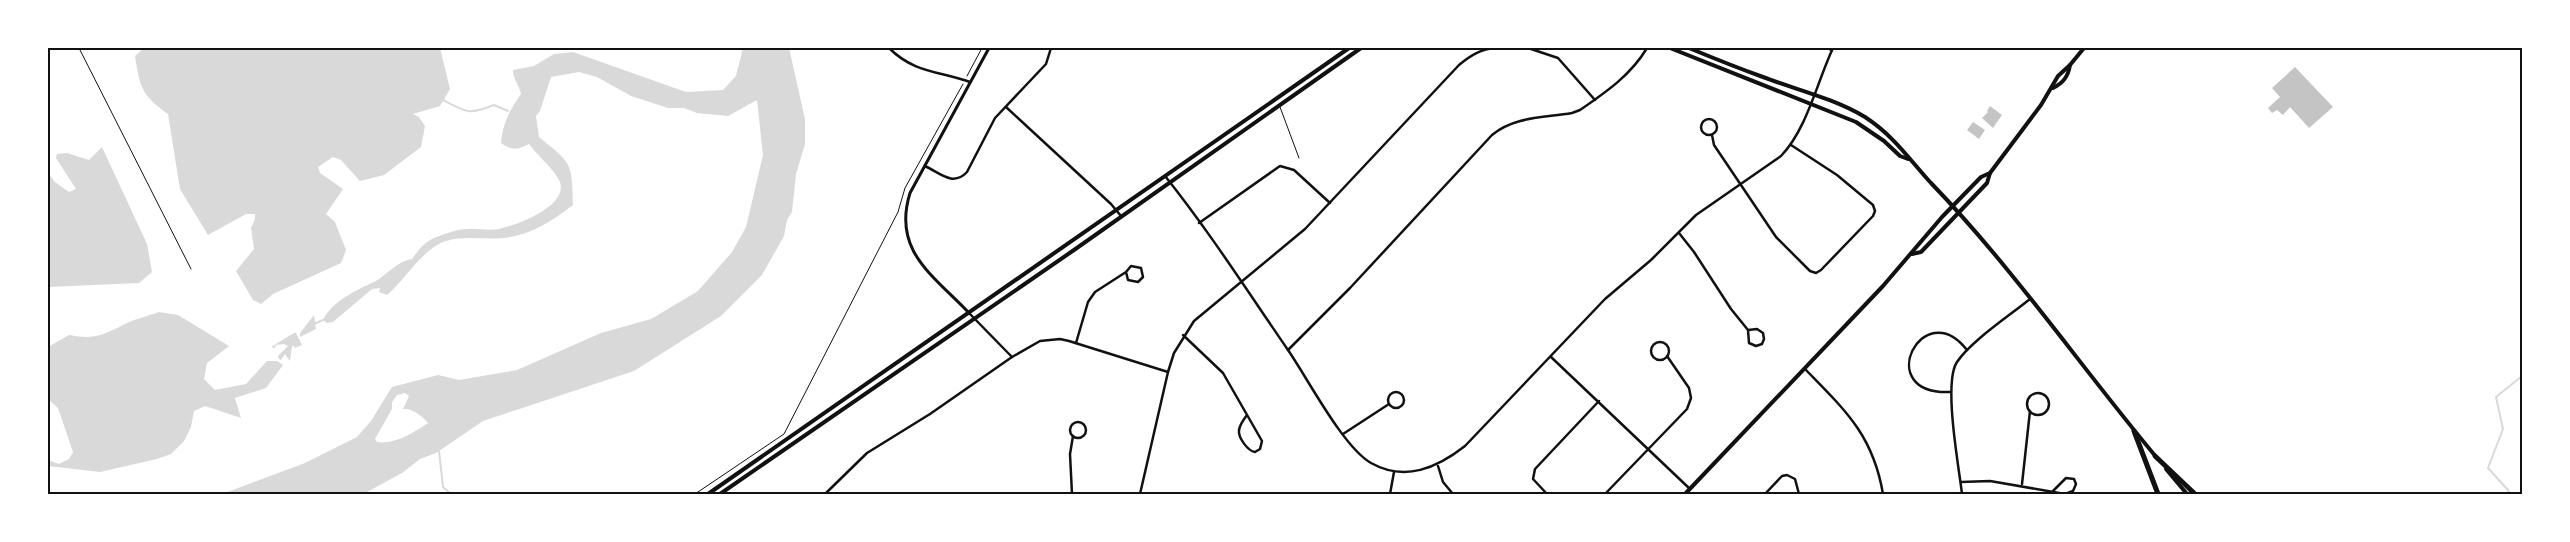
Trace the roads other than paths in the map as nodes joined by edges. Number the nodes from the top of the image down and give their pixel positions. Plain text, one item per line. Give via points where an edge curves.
1 (890, 48) edge
2 (989, 48) edge
3 (1052, 48) edge
4 (1349, 48) edge
5 (1361, 48) edge
6 (1496, 48) edge
7 (1528, 48) edge
8 (1647, 48) edge
9 (1670, 48) edge
10 (1689, 48) edge
11 (1827, 48) edge
12 (2084, 48) edge
13 (1833, 49) edge
14 (970, 82) junction
15 (1814, 94) junction
16 (1278, 98) junction
17 (1595, 100) junction
18 (1810, 103) junction
19 (1279, 106) junction
20 (1006, 107) junction
21 (1712, 135) junction
22 (1791, 145) junction
23 (1299, 158) dead end
24 (1908, 159) junction
25 (925, 165) junction
26 (1990, 173) junction
27 (1164, 174) junction
28 (1170, 182) junction
29 (1740, 184) junction
30 (1330, 204) junction
31 (1953, 206) junction
32 (1116, 211) junction
33 (1959, 213) junction
34 (1121, 216) junction
35 (1199, 223) junction
36 (1678, 232) junction
37 (1912, 254) junction
38 (1126, 272) junction
39 (1241, 283) junction
40 (2030, 300) junction
41 (969, 313) junction
42 (974, 318) junction
43 (1748, 330) junction
44 (1183, 335) junction
45 (1076, 342) junction
46 (1288, 350) junction
47 (1967, 350) junction
48 (1667, 356) junction
49 (1012, 357) junction
50 (1552, 357) junction
51 (1805, 369) junction
52 (1168, 372) junction
53 (1951, 392) junction
54 (1599, 401) junction
55 (1389, 404) junction
56 (2030, 411) junction
57 (1247, 415) junction
58 (2134, 431) junction
59 (1343, 434) junction
60 (1073, 436) junction
61 (1649, 449) junction
62 (2155, 456) junction
63 (1438, 466) junction
64 (1394, 472) junction
65 (1960, 482) junction
66 (2022, 484) junction
67 (1690, 489) junction
68 (2053, 491) junction
69 (708, 494) edge
70 (720, 494) edge
71 (825, 494) edge
72 (1072, 494) edge
73 (1140, 494) edge
74 (1390, 494) edge
75 (1453, 494) edge
76 (1547, 494) edge
77 (1605, 494) edge
78 (1685, 494) edge
79 (1765, 494) edge
80 (1800, 494) edge
81 (1883, 494) edge
82 (1962, 494) edge
83 (2158, 494) edge
84 (2187, 494) edge
85 (2195, 494) edge

1 - 14 street via 902,61 918,68
2 - 14 street
3 - 20 street via 1046,64
4 - 16 main road
5 - 19 main road
6 - 30 street via 1478,52 1459,65
7 - 17 street via 1558,58
8 - 17 street via 1632,70
9 - 18 main road
10 - 15 main road via 1763,78
11 - 13 street
12 - 26 main road via 2063,81 2053,88
13 - 15 street
14 - 25 street
15 - 18 street
15 - 24 main road via 1865,118 1904,150
16 - 19 street
16 - 27 main road
17 - 46 street via 1572,113 1519,121 1496,132
18 - 22 street
18 - 24 main road via 1856,122
19 - 23 lane
19 - 28 main road
20 - 25 street via 989,127 961,179 953,180
20 - 32 street
21 - 21 street via 1717,130 1716,124 1707,119 1701,129
21 - 29 street via 1714,144
22 - 29 street via 1776,160
22 - 29 street via 1837,175 1873,205 1873,216 1821,270 1810,271 1784,246
24 - 31 main road
25 - 41 street via 905,207 906,238 918,262
26 - 31 main road via 1981,177
26 - 33 main road via 1987,183
27 - 28 street
27 - 32 main road
28 - 34 main road
28 - 35 street
29 - 36 street
30 - 35 street via 1294,170 1280,166
30 - 39 street via 1300,234
31 - 33 main road
31 - 37 main road
32 - 34 street
32 - 41 main road
33 - 37 main road via 1921,252
33 - 40 main road
34 - 42 main road
35 - 39 street
36 - 43 street
36 - 50 street via 1605,299
37 - 51 main road
38 - 38 street via 1128,280 1133,283 1143,277 1137,266 1131,266
38 - 45 street via 1095,292 1088,302
39 - 44 street via 1205,310
39 - 46 street
40 - 47 street
40 - 58 main road
41 - 42 street
41 - 69 main road
42 - 49 street
42 - 70 main road
43 - 43 street via 1749,343 1762,344 1763,333 1757,329
44 - 52 street
44 - 57 street via 1223,373
45 - 49 street via 1060,339 1040,341
45 - 52 street
46 - 59 street
47 - 53 street via 1954,367
47 - 53 street via 1950,335 1940,333 1925,336 1911,351 1909,366 1917,384 1928,390
48 - 48 street via 1668,347 1664,343 1653,345 1651,350 1655,358 1660,360
48 - 61 street via 1689,388 1691,398 1688,409
49 - 71 street via 867,453
50 - 54 street
50 - 63 street via 1465,446
51 - 67 main road
51 - 81 street via 1859,428 1873,455
52 - 73 street
53 - 65 street
54 - 61 street
54 - 76 street via 1535,469 1533,479
55 - 55 street via 1397,408 1403,404 1404,397 1392,392
55 - 59 street
56 - 56 street via 2038,415 2047,411 2047,398 2041,393 2033,394 2028,400
56 - 66 street
57 - 57 street via 1240,434 1248,448 1255,452 1260,450 1262,441
58 - 62 main road
58 - 83 highway
59 - 64 street via 1370,463
60 - 60 street via 1080,438 1084,434 1086,430 1082,423 1077,421 1070,426
60 - 72 street via 1070,454
61 - 67 street
61 - 77 street
62 - 84 main road
62 - 85 highway
63 - 64 street via 1414,472
63 - 75 street via 1443,482
64 - 74 street
65 - 66 street
65 - 82 street
66 - 68 street
67 - 78 main road
68 - 68 street via 2066,478 2074,479 2076,488 2069,493
79 - 80 street via 1782,476 1787,475 1795,479

